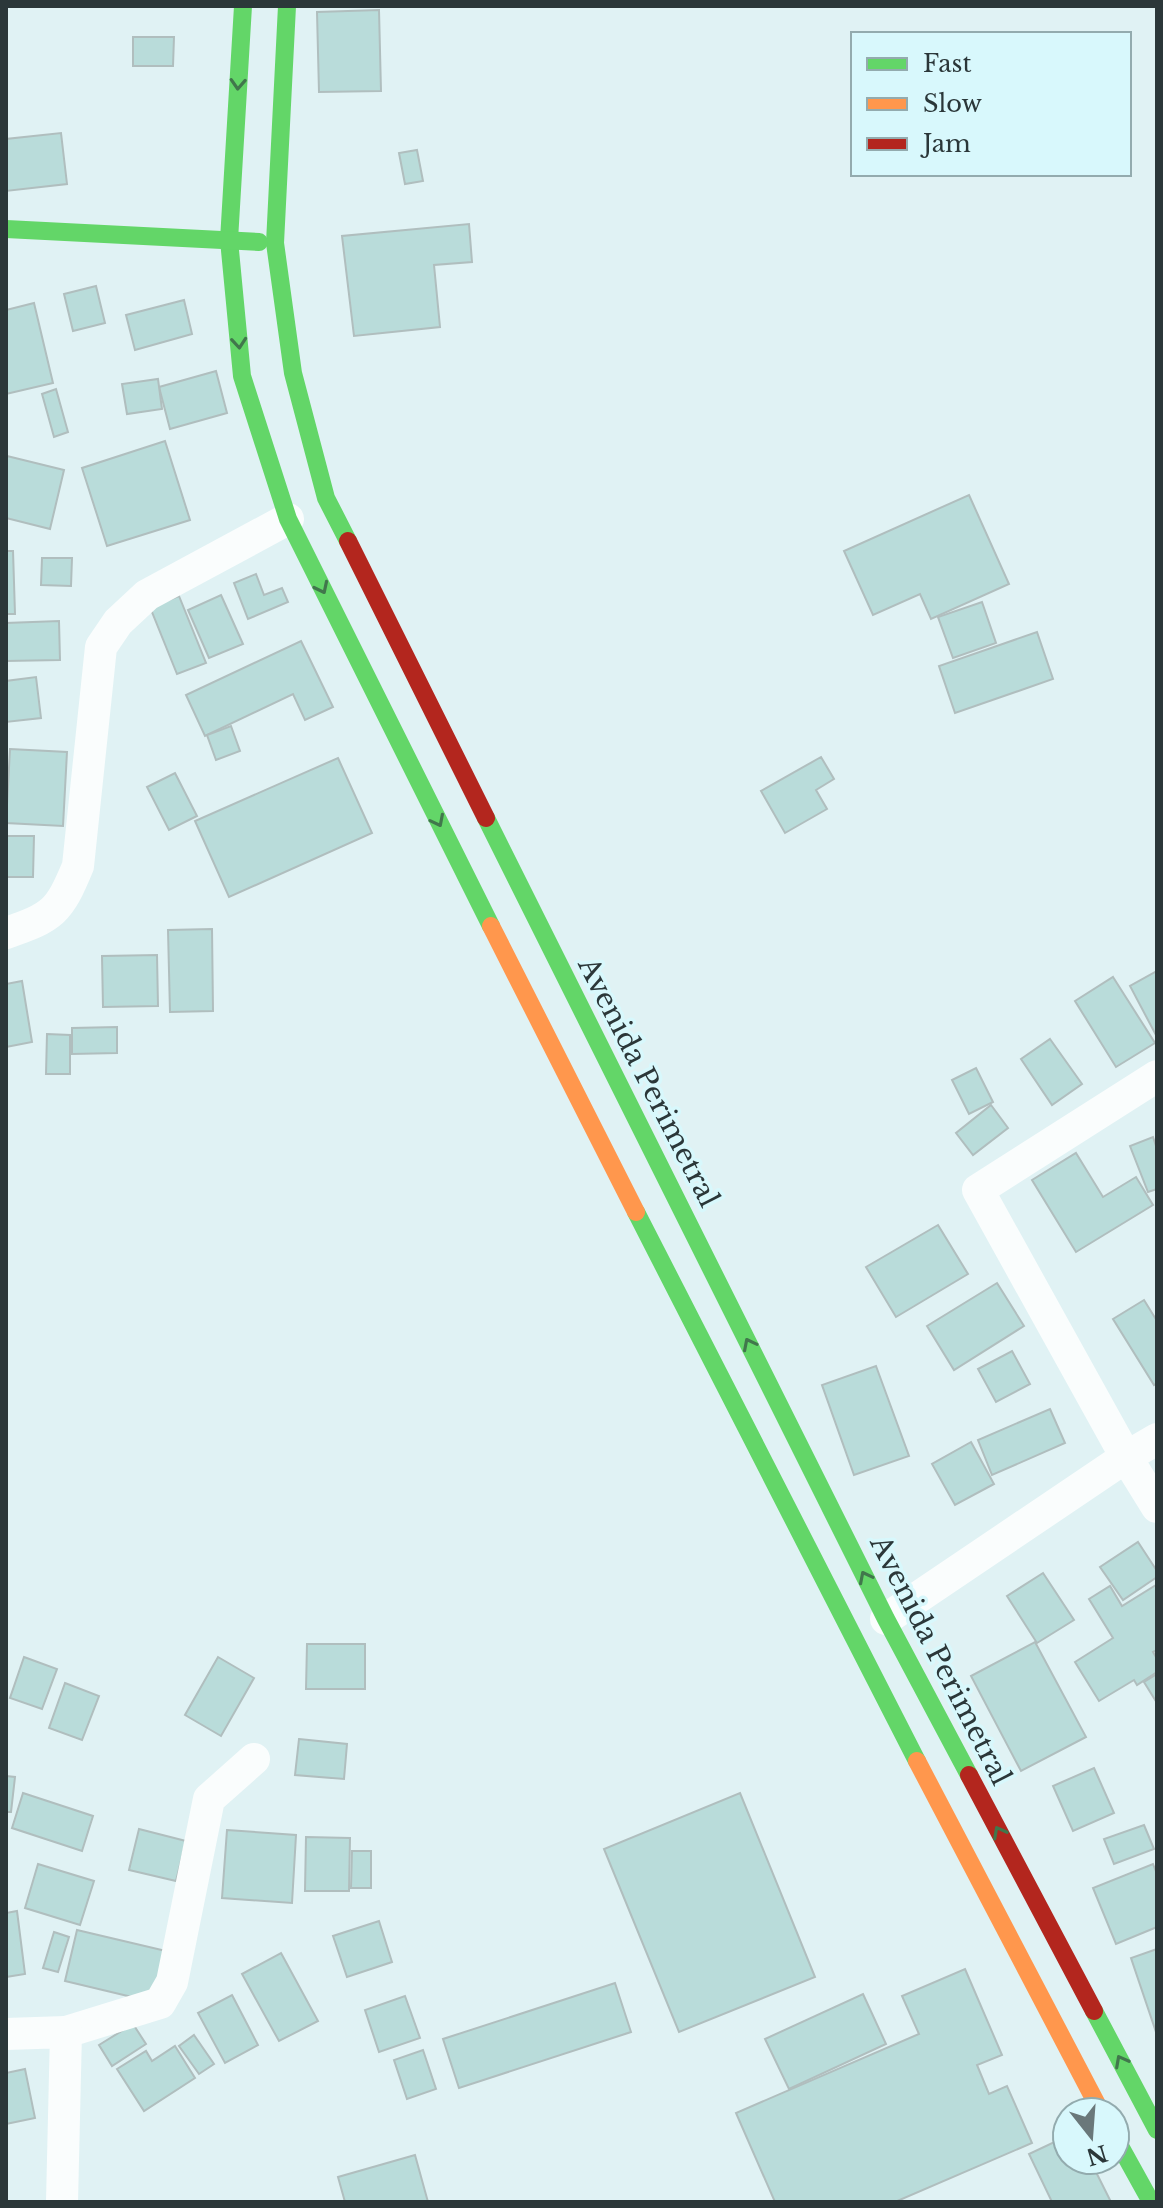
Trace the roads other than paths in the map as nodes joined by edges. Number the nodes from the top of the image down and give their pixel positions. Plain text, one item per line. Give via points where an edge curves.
1 (243, 6) edge
2 (287, 6) edge
3 (6, 229) edge
4 (229, 240) junction
5 (275, 243) junction
6 (288, 519) junction
7 (6, 933) edge
8 (1157, 1076) edge
9 (1157, 1439) edge
10 (1126, 1457) junction
11 (1157, 1507) edge
12 (886, 1619) junction
13 (254, 1759) dead end
14 (66, 2032) junction
15 (6, 2034) edge
16 (1093, 2096) edge
17 (1157, 2130) edge
18 (1131, 2166) edge
19 (62, 2202) edge
20 (1151, 2202) edge

1 -> 4 main road
2 - 5 main road, Avenida Perimetral
3 - 4 main road
4 - 5 main road
4 -> 6 main road via 242,376
12 -> 5 main road, Avenida Perimetral via 326,498 293,373
6 - 7 street via 147,595 118,622 101,647 78,866 64,900 40,922
6 -> 16 main road via 847,1627
8 - 10 street via 978,1190
9 - 10 street
10 - 11 street
10 - 12 street
17 -> 12 main road, Avenida Perimetral
13 - 14 street via 209,1799 172,1982 160,2003
14 - 15 street
14 - 19 street
18 - 20 main road

